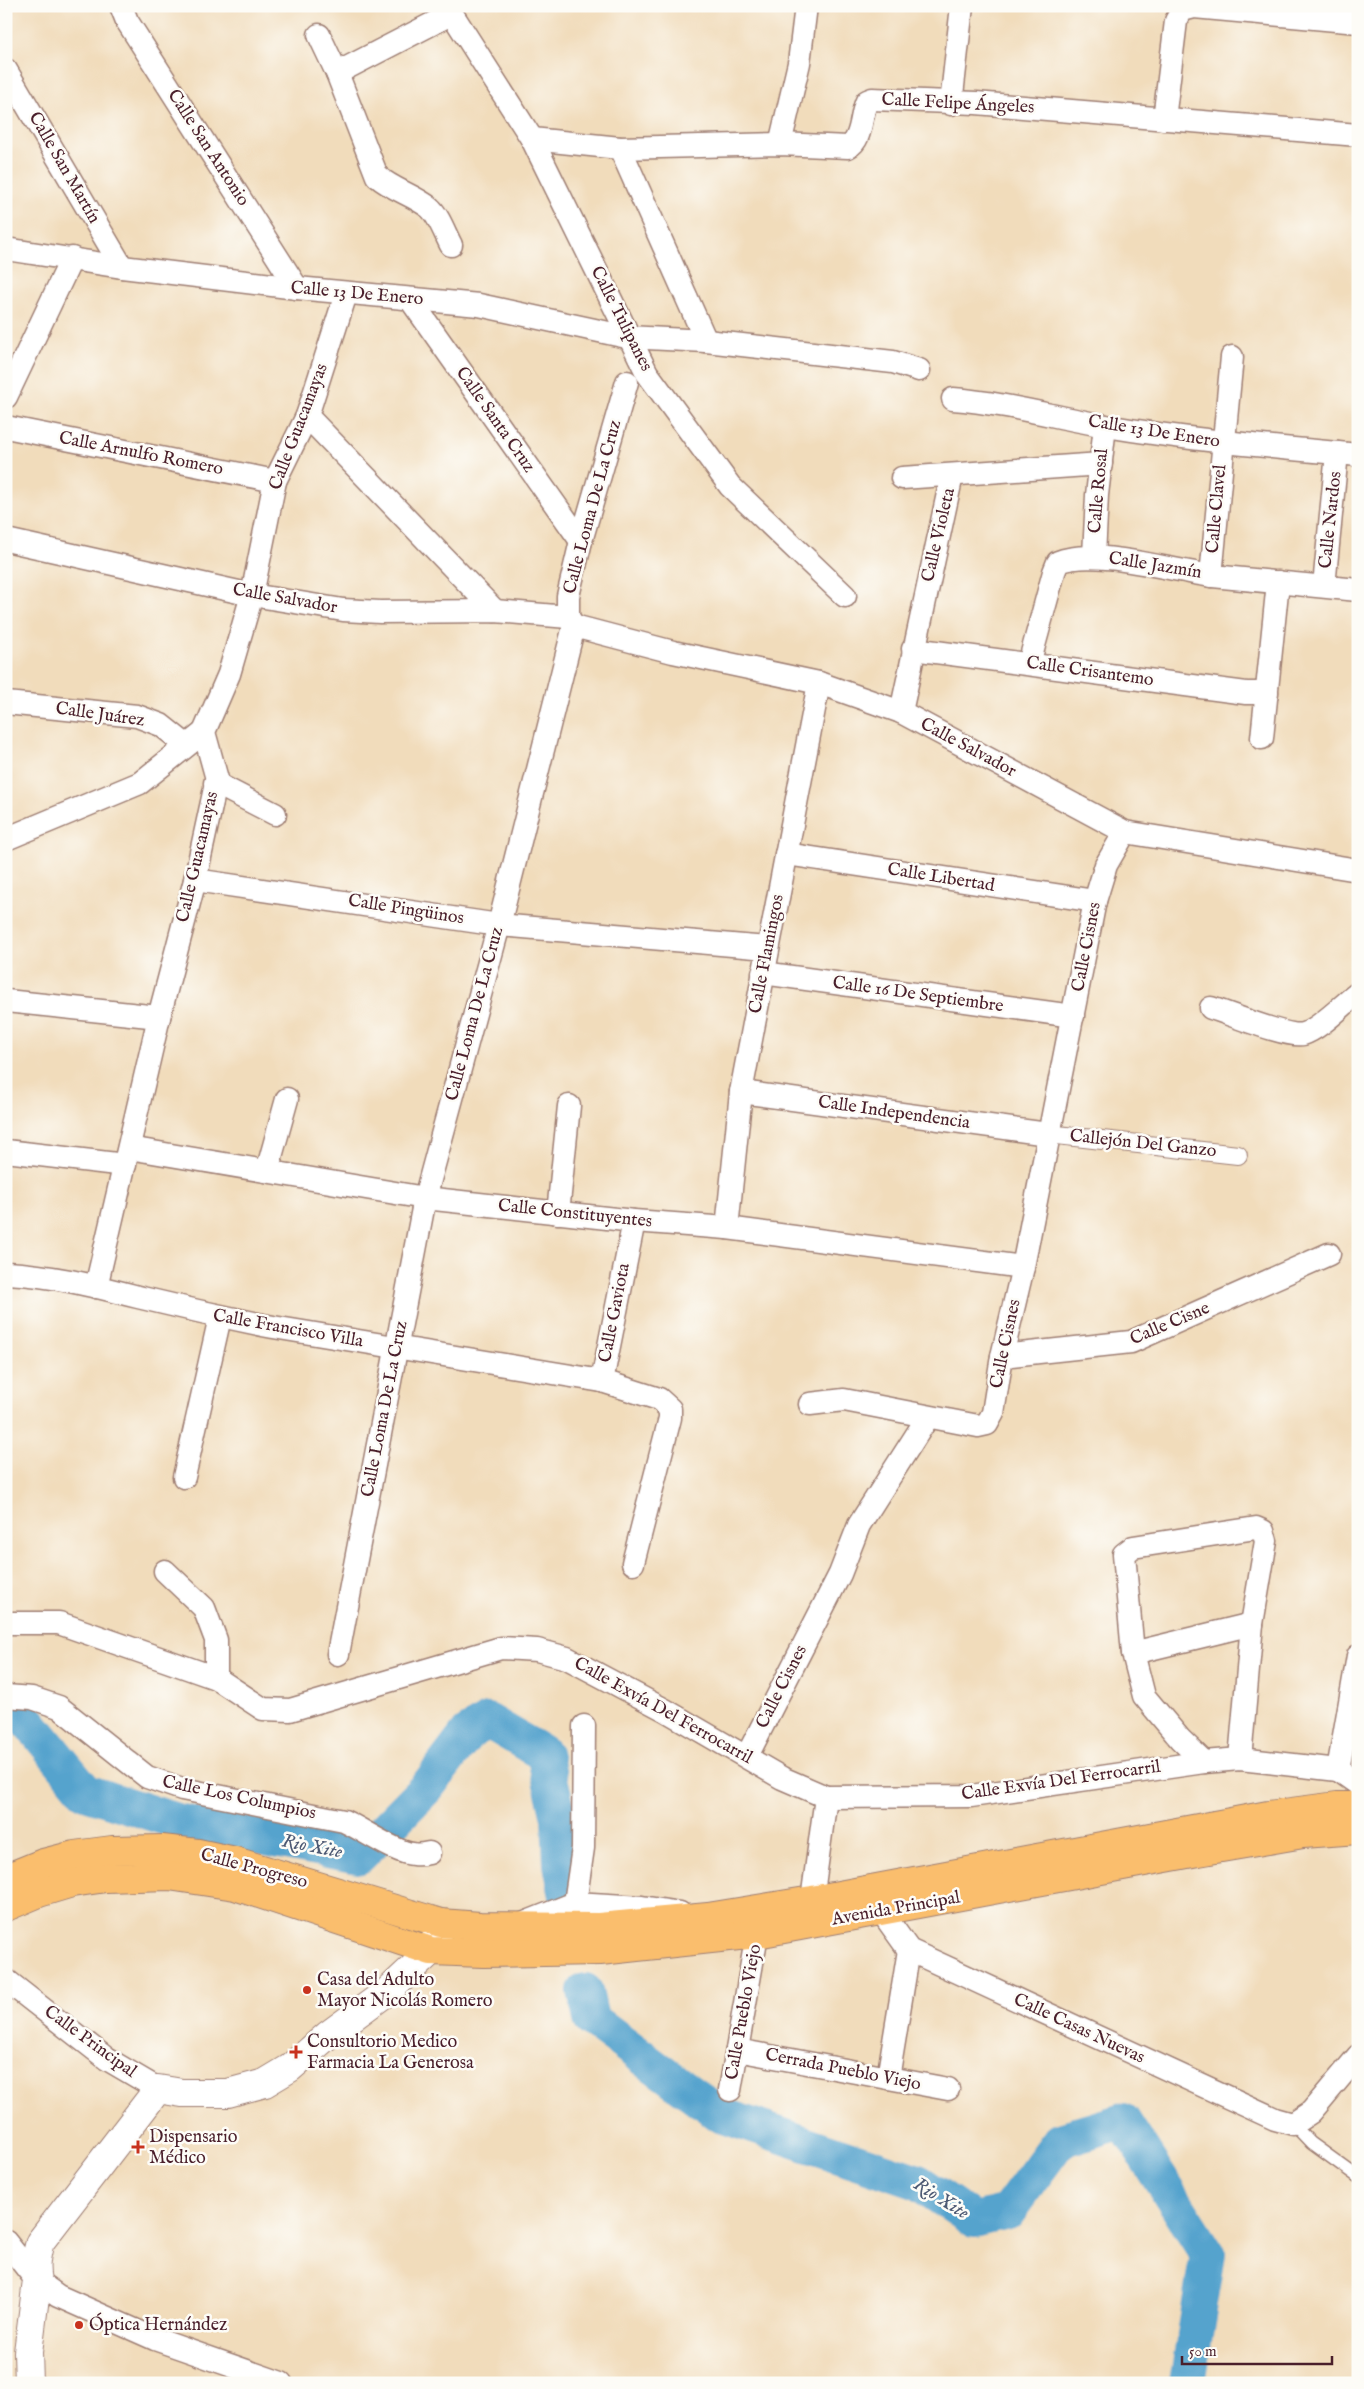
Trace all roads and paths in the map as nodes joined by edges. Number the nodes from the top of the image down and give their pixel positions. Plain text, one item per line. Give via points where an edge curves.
1 (121, 6) edge
2 (806, 6) edge
3 (962, 6) edge
4 (449, 10) edge
5 (1358, 22) edge
6 (319, 35) dead end
7 (6, 70) edge
8 (337, 73) junction
9 (951, 104) junction
10 (1164, 119) junction
11 (1358, 134) edge
12 (532, 139) junction
13 (780, 144) junction
14 (620, 148) junction
15 (451, 245) dead end
16 (6, 249) edge
17 (72, 258) junction
18 (122, 267) junction
19 (297, 288) junction
20 (346, 294) junction
21 (410, 299) junction
22 (628, 337) junction
23 (706, 341) junction
24 (1232, 357) dead end
25 (918, 370) dead end
26 (627, 382) dead end
27 (6, 397) edge
28 (953, 399) dead end
29 (307, 416) junction
30 (1105, 426) junction
31 (6, 427) edge
32 (1223, 443) junction
33 (1348, 454) edge
34 (1101, 464) junction
35 (952, 475) junction
36 (902, 478) dead end
37 (275, 481) junction
38 (6, 540) edge
39 (580, 541) junction
40 (1094, 556) junction
41 (1211, 576) junction
42 (1278, 582) junction
43 (1324, 586) junction
44 (1358, 590) edge
45 (252, 595) junction
46 (845, 596) dead end
47 (495, 611) junction
48 (571, 622) junction
49 (913, 649) junction
50 (1029, 664) junction
51 (819, 683) junction
52 (1267, 693) junction
53 (6, 703) edge
54 (901, 712) junction
55 (204, 732) junction
56 (1262, 738) dead end
57 (186, 745) junction
58 (215, 783) junction
59 (275, 814) dead end
60 (1125, 832) junction
61 (6, 839) edge
62 (786, 854) junction
63 (1358, 870) edge
64 (195, 880) junction
65 (1095, 901) junction
66 (499, 925) junction
67 (767, 948) junction
68 (763, 973) junction
69 (1358, 993) edge
70 (6, 1001) edge
71 (1211, 1008) dead end
72 (159, 1016) junction
73 (1073, 1016) junction
74 (741, 1092) junction
75 (287, 1099) dead end
76 (569, 1106) dead end
77 (1048, 1134) junction
78 (6, 1151) edge
79 (1238, 1155) dead end
80 (127, 1157) junction
81 (267, 1171) junction
82 (425, 1198) junction
83 (558, 1213) junction
84 (634, 1221) junction
85 (727, 1228) junction
86 (1329, 1254) dead end
87 (1023, 1267) junction
88 (6, 1273) edge
89 (96, 1287) junction
90 (220, 1317) junction
91 (397, 1348) junction
92 (1002, 1356) junction
93 (602, 1380) junction
94 (810, 1404) dead end
95 (928, 1417) junction
96 (184, 1477) dead end
97 (634, 1564) dead end
98 (165, 1571) dead end
99 (6, 1623) edge
100 (1252, 1624) junction
101 (1133, 1653) junction
102 (338, 1654) dead end
103 (1358, 1656) edge
104 (216, 1678) junction
105 (6, 1696) edge
106 (584, 1726) dead end
107 (747, 1756) junction
108 (1240, 1759) junction
109 (1204, 1762) junction
110 (1338, 1770) junction
111 (1358, 1784) edge
112 (826, 1797) junction
113 (1358, 1806) edge
114 (1358, 1830) edge
115 (429, 1853) dead end
116 (6, 1878) edge
117 (812, 1900) junction
118 (575, 1903) junction
119 (6, 1907) edge
120 (881, 1911) junction
121 (708, 1917) junction
122 (441, 1923) junction
123 (513, 1927) junction
124 (757, 1934) junction
125 (909, 1950) junction
126 (431, 1951) junction
127 (6, 1980) edge
128 (738, 2050) junction
129 (1358, 2056) edge
130 (888, 2078) junction
131 (158, 2089) junction
132 (948, 2089) dead end
133 (730, 2090) dead end
134 (1294, 2124) junction
135 (1358, 2177) edge
136 (6, 2242) edge
137 (37, 2281) junction
138 (268, 2380) edge
139 (29, 2383) edge

1 - 19 street, Calle San Antonio via 127,21
2 - 13 street via 799,63
3 - 9 street
4 - 8 street
4 - 12 street, Calle Tulipanes
5 - 10 street via 1194,7 1182,10 1176,21
6 - 8 street
7 - 18 street, Calle San Martín
8 - 15 street via 377,176 388,186 432,210
9 - 10 street, Calle Felipe Ángeles
9 - 13 street, Calle Felipe Ángeles via 872,99 864,107 857,138 848,147
10 - 11 street, Calle Felipe Ángeles
12 - 14 street, Calle Felipe Ángeles
12 - 22 street, Calle Tulipanes
13 - 14 street, Calle Felipe Ángeles
14 - 23 street
16 - 17 street, Calle 13 De Enero
17 - 18 street, Calle 13 De Enero
17 - 27 street
18 - 19 street, Calle 13 De Enero
19 - 20 street, Calle 13 De Enero
20 - 21 street, Calle 13 De Enero
20 - 29 street, Calle Guacamayas
21 - 22 street, Calle 13 De Enero via 479,305
21 - 39 street, Calle Santa Cruz
22 - 23 street, Calle 13 De Enero
22 - 46 street, Calle Tulipanes via 647,373 730,486
23 - 25 street, Calle 13 De Enero via 893,362
24 - 32 street, Calle Clavel
26 - 39 street, Calle Loma De La Cruz
28 - 30 street, Calle 13 De Enero via 982,401
29 - 37 street, Calle Guacamayas
29 - 47 street
30 - 32 street, Calle 13 De Enero
30 - 34 street, Calle Rosal
31 - 37 street, Calle Arnulfo Romero
32 - 33 street, Calle 13 De Enero
32 - 41 street, Calle Clavel
33 - 43 street, Calle Nardos
34 - 35 street, Calle Violeta
34 - 40 street, Calle Rosal
35 - 36 street
35 - 49 street, Calle Violeta
37 - 45 street, Calle Guacamayas
38 - 45 street, Calle Salvador
39 - 48 street, Calle Loma De La Cruz via 568,596
40 - 41 street, Calle Jazmín
40 - 50 street, Calle Jazmín via 1058,562
41 - 42 street, Calle Jazmín
42 - 43 street, Calle Jazmín
42 - 52 street
43 - 44 street, Calle Jazmín
45 - 47 street, Calle Salvador via 343,610
45 - 55 street, Calle Guacamayas via 229,674
47 - 48 street, Calle Salvador
48 - 51 street, Calle Salvador via 672,652
48 - 66 street, Calle Loma De La Cruz
49 - 50 street, Calle Crisantemo
49 - 54 street, Calle Violeta
50 - 52 street, Calle Crisantemo
51 - 54 street, Calle Salvador
51 - 62 street, Calle Flamingos
52 - 56 street
53 - 57 street, Calle Juárez via 137,716 161,725
54 - 60 street, Calle Salvador
55 - 57 street
55 - 58 street, Calle Guacamayas via 217,779
57 - 61 street via 140,783
58 - 59 street
58 - 64 street, Calle Guacamayas
60 - 63 street, Calle Salvador
60 - 65 street, Calle Cisnes via 1106,866
62 - 65 street, Calle Libertad
62 - 67 street, Calle Flamingos
64 - 66 street, Calle Pingüinos
64 - 72 street, Calle Guacamayas
65 - 73 street, Calle Cisnes
66 - 67 street, Calle Pingüinos
66 - 82 street, Calle Loma De La Cruz
67 - 68 street, Calle Flamingos
68 - 73 street, Calle 16 De Septiembre
68 - 74 street, Calle Flamingos
69 - 71 street via 1302,1035 1288,1034
70 - 72 street
72 - 80 street, Calle Guacamayas
73 - 77 street, Calle Cisnes
74 - 77 street, Calle Independencia
74 - 85 street, Calle Flamingos
75 - 81 street
76 - 83 street
77 - 79 street, Callejón Del Ganzo
77 - 87 street, Calle Cisnes
78 - 80 street, Calle Constituyentes
80 - 81 street, Calle Constituyentes
80 - 89 street, Calle Guacamayas
81 - 82 street, Calle Constituyentes
82 - 83 street, Calle Constituyentes
82 - 91 street, Calle Loma De La Cruz
83 - 84 street, Calle Constituyentes
84 - 85 street, Calle Constituyentes
84 - 93 street, Calle Gaviota
85 - 87 street, Calle Constituyentes
86 - 92 street, Calle Cisne via 1131,1342
87 - 92 street, Calle Cisnes
88 - 89 street, Calle Francisco Villa via 31,1274
89 - 90 street, Calle Francisco Villa
90 - 91 street, Calle Francisco Villa
90 - 96 street
91 - 93 street, Calle Francisco Villa
91 - 102 street, Calle Loma De La Cruz
92 - 95 street, Calle Cisnes via 993,1413 987,1424 978,1426
93 - 97 street, Calle Gaviota via 659,1400 670,1409
94 - 95 street via 844,1400
95 - 107 street, Calle Cisnes via 859,1525 840,1574
98 - 104 street via 204,1608 216,1640
99 - 104 street, Calle Exvía Del Ferrocarril via 59,1623
100 - 101 street
100 - 101 street via 1266,1541 1263,1531 1256,1528 1133,1547 1124,1554
100 - 108 street
101 - 109 street via 1144,1696
103 - 110 street
104 - 107 street, Calle Exvía Del Ferrocarril via 263,1709 290,1710 501,1648 537,1650 567,1658
105 - 115 street, Calle Los Columpios via 32,1698 59,1707 147,1777 182,1789 326,1817 364,1830 400,1850 412,1854
106 - 118 street via 583,1848
107 - 112 street, Calle Exvía Del Ferrocarril via 782,1778
108 - 109 street, Calle Exvía Del Ferrocarril
108 - 110 street, Calle Exvía Del Ferrocarril
109 - 112 street, Calle Exvía Del Ferrocarril via 971,1796
110 - 111 street
112 - 117 street
113 - 117 main road, Avenida Principal via 1268,1815
114 - 120 main road, Avenida Principal via 1284,1837
116 - 122 main road, Calle Progreso via 74,1855 112,1850 189,1852 235,1861
117 - 121 main road, Avenida Principal
118 - 121 street via 642,1907
118 - 123 street
119 - 126 main road, Calle Progreso via 72,1883 106,1878 169,1876 235,1886
120 - 124 main road, Avenida Principal
120 - 125 street, Calle Casas Nuevas
121 - 123 main road, Avenida Principal via 599,1927
122 - 123 main road, Avenida Principal
122 - 126 street, Calle Principal
124 - 126 main road, Avenida Principal via 600,1951
124 - 128 street, Calle Pueblo Viejo
125 - 130 street
125 - 134 street, Calle Casas Nuevas via 1275,2120
126 - 131 street, Calle Principal via 388,1991 290,2068 265,2083 228,2093 182,2093
127 - 131 street, Calle Principal via 107,2059
128 - 130 street, Cerrada Pueblo Viejo
128 - 133 street, Calle Pueblo Viejo
129 - 134 street via 1311,2112
130 - 132 street, Cerrada Pueblo Viejo
131 - 137 street via 40,2242 35,2271
134 - 135 lane via 1311,2143
136 - 137 street
137 - 138 street via 58,2296 156,2338
137 - 139 street via 28,2352

